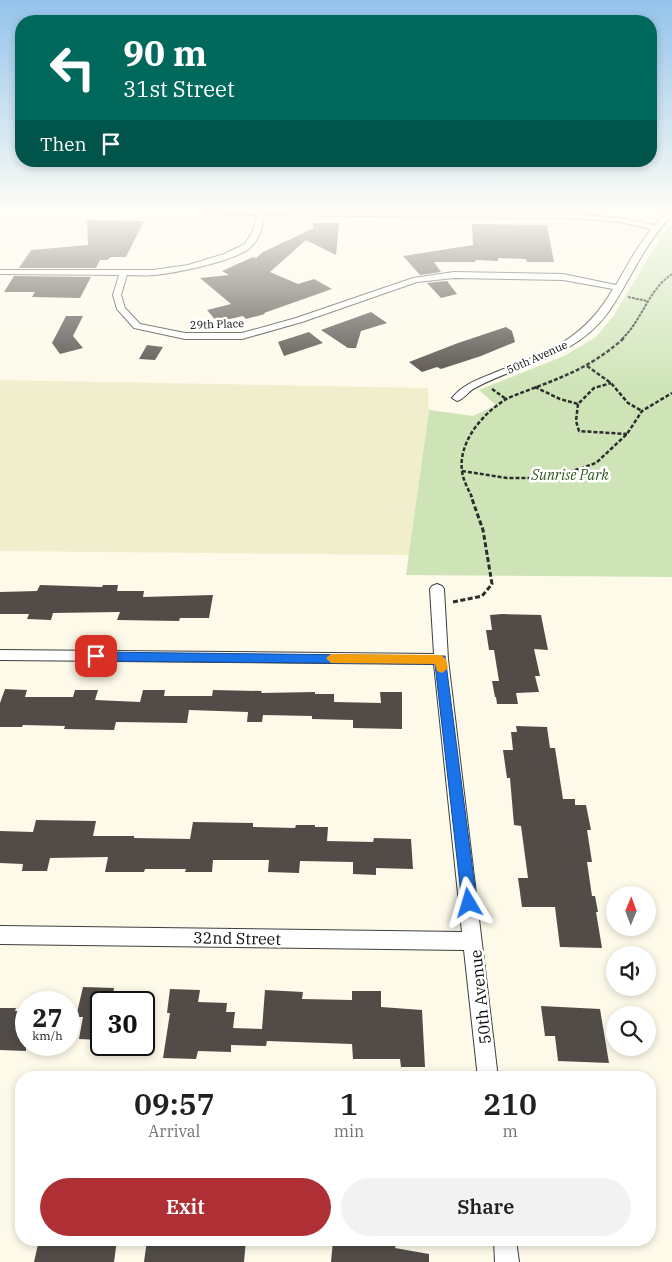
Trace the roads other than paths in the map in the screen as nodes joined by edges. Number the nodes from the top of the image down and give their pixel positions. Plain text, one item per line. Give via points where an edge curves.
1 (161, 271) edge
2 (628, 271) edge
3 (0, 272) edge
4 (124, 272) junction
5 (617, 291) junction
6 (457, 398) dead end
7 (437, 596) road end
8 (0, 655) edge
9 (441, 659) junction
10 (0, 935) edge
11 (474, 940) junction
12 (487, 1071) edge
13 (506, 1246) edge
14 (507, 1262) edge

1 - 4 street
2 - 5 street, 50th Avenue
3 - 4 street
4 - 5 street, 29th Place via 117,295 121,309 137,326 185,336 242,336 416,280 454,275 563,277
5 - 6 street, 50th Avenue via 593,325 567,345 470,386
7 - 9 street, 50th Avenue
8 - 9 street
9 - 11 street, 50th Avenue
10 - 11 street, 32nd Street
11 - 12 street, 50th Avenue
13 - 14 street

